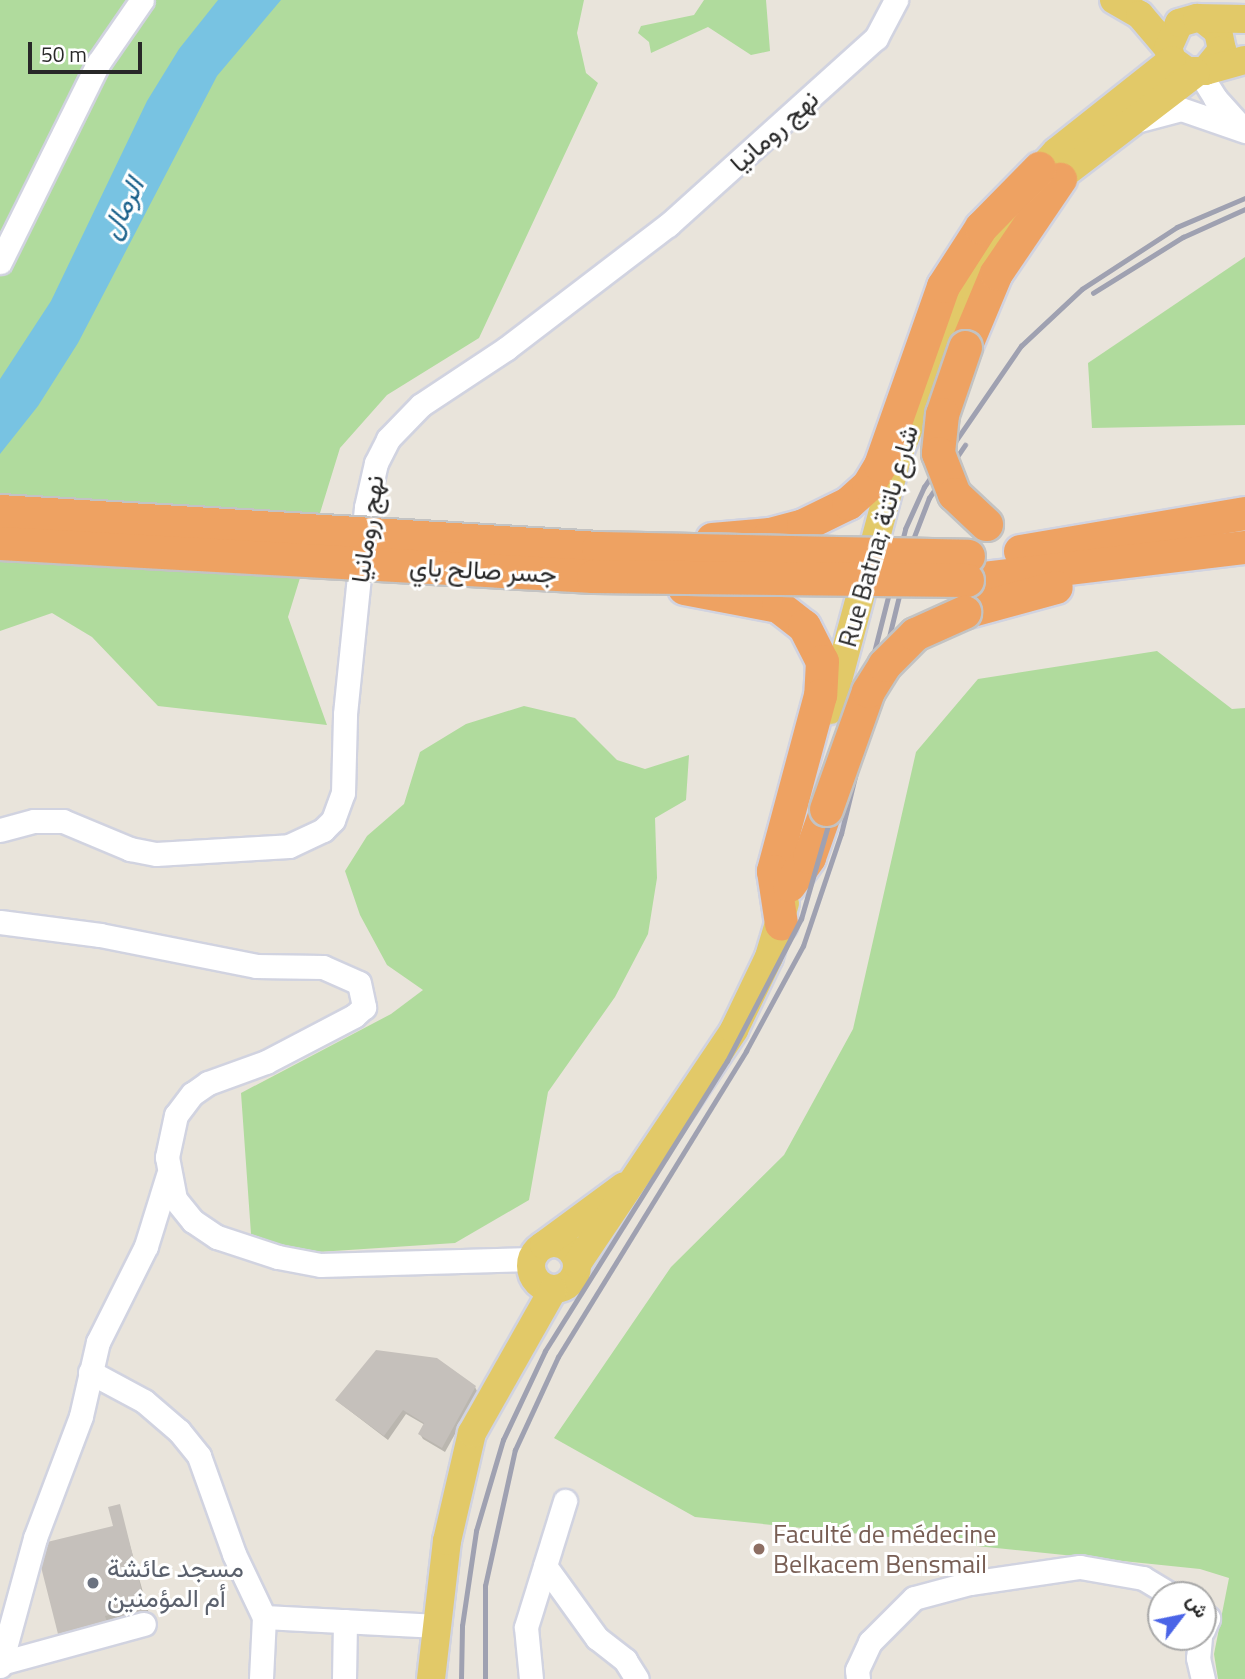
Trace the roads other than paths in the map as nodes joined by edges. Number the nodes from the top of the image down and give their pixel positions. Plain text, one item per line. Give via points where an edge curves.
1 (142, 0) edge
2 (896, 0) edge
3 (1114, 0) edge
4 (1140, 15) junction
5 (1196, 19) junction
6 (1245, 19) edge
7 (1245, 60) edge
8 (1188, 65) junction
9 (1133, 121) junction
10 (1245, 131) edge
11 (1049, 174) junction
12 (0, 262) edge
13 (0, 511) edge
14 (1245, 513) edge
15 (1205, 521) junction
16 (0, 542) edge
17 (1230, 550) edge
18 (596, 562) junction
19 (966, 583) junction
20 (0, 830) edge
21 (789, 885) junction
22 (0, 922) edge
23 (781, 923) junction
24 (168, 1175) junction
25 (632, 1180) junction
26 (538, 1252) junction
27 (577, 1264) junction
28 (553, 1290) junction
29 (90, 1372) junction
30 (565, 1501) dead end
31 (545, 1566) junction
32 (1148, 1581) edge
33 (264, 1618) junction
34 (345, 1621) junction
35 (145, 1623) dead end
36 (438, 1626) junction
37 (1199, 1651) edge
38 (0, 1665) edge
39 (261, 1679) edge
40 (344, 1679) edge
41 (431, 1679) edge
42 (531, 1679) edge
43 (637, 1679) edge
44 (858, 1679) edge
45 (1203, 1679) edge

1 - 12 street via 99,62
2 - 20 street, نهج رومانيا via 876,38 668,225 395,428 370,483 345,714 344,785 339,808 323,830 289,846 156,854 130,849 63,821 34,821
3 - 4 main road
4 - 5 main road
4 - 8 main road
5 - 6 main road
5 - 8 main road via 1172,30
5 - 8 main road via 1222,40 1219,58
7 - 8 main road
8 - 9 main road, Rue Batna; شارع باتنة
8 - 10 street
8 - 11 main road, Rue Batna; شارع باتنة
9 - 10 street via 1181,109
9 - 11 main road, Rue Batna; شارع باتنة
11 - 15 highway, bridge via 996,274 942,414 938,453 954,494 986,524 1026,533
11 - 18 highway, bridge via 997,208 964,251 932,314 880,465 868,485 848,503 812,522 770,534
11 - 21 main road, Rue Batna; شارع باتنة via 1015,205 994,233 898,455 836,681
13 - 18 highway, bridge
14 - 15 highway
15 - 19 highway via 1035,550
16 - 18 highway, جسر صالح باي, bridge
17 - 19 highway
18 - 19 highway, جسر صالح باي, bridge
18 - 23 highway, bridge via 778,606 804,626 818,649 822,679 773,871
19 - 21 highway, bridge via 884,665 868,691 809,857
21 - 23 main road, Rue Batna; شارع باتنة
22 - 24 street via 100,935 256,966 323,967 359,983 364,1007 337,1028 192,1094 176,1115 169,1139
23 - 25 main road, Rue Batna; شارع باتنة via 756,989 734,1030
24 - 26 street via 175,1199 193,1222 217,1237 278,1257 320,1265
24 - 29 street via 146,1246 107,1321
25 - 26 main road
25 - 27 main road, Rue Batna; شارع باتنة
26 - 27 main road via 565,1246
26 - 28 main road via 533,1277
27 - 28 main road via 571,1282
28 - 36 main road via 472,1433 447,1541
29 - 33 street via 144,1401 179,1431 199,1456 234,1554
29 - 38 street via 81,1416 35,1538
30 - 31 street
31 - 42 street via 526,1627
31 - 43 street via 597,1638 625,1660
32 - 44 street via 1080,1567 914,1598 870,1642 857,1670
33 - 34 street
33 - 39 street
34 - 36 street
34 - 40 street
35 - 38 street
36 - 41 main road
37 - 45 street

